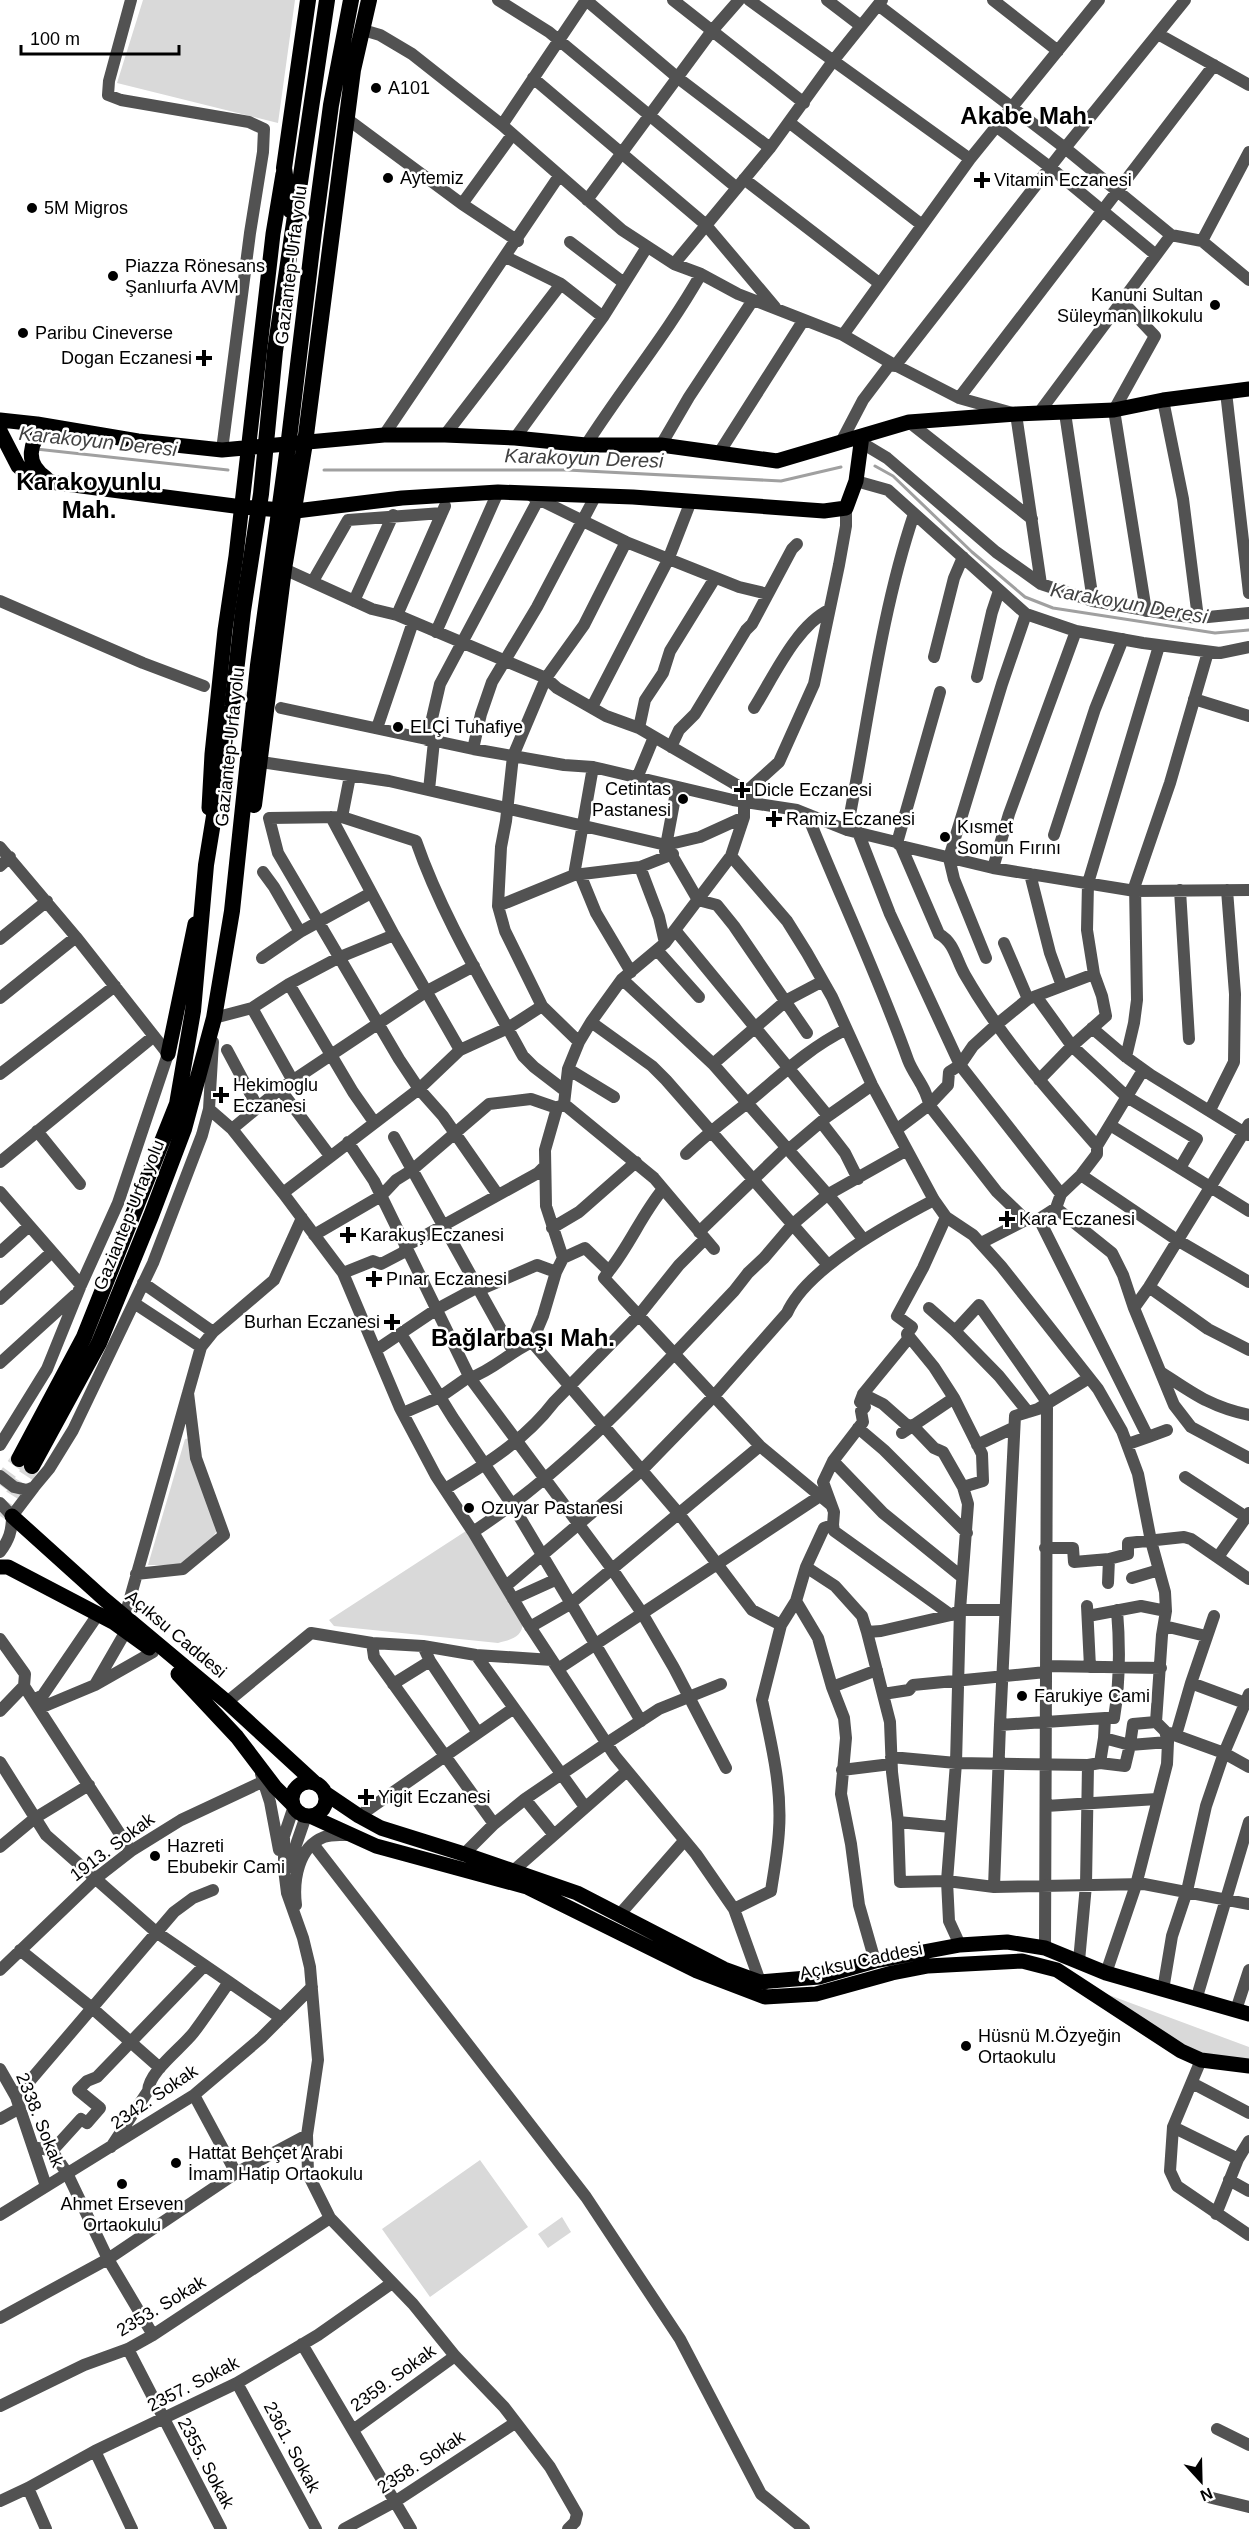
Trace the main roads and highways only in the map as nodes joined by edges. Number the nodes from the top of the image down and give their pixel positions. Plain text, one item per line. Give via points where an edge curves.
1 (308, 0) edge
2 (327, 0) edge
3 (351, 0) edge
4 (369, 0) edge
5 (342, 157) junction
6 (284, 168) junction
7 (293, 228) junction
8 (314, 232) junction
9 (1249, 389) edge
10 (0, 420) edge
11 (46, 426) junction
12 (3, 435) edge
13 (862, 440) junction
14 (305, 443) junction
15 (249, 446) junction
16 (52, 483) junction
17 (242, 507) junction
18 (296, 511) junction
19 (206, 865) junction
20 (232, 911) junction
21 (168, 1054) road end
22 (12, 1516) road end
23 (0, 1567) edge
24 (314, 1782) junction
25 (326, 1793) junction
26 (293, 1805) junction
27 (308, 1816) junction
28 (1242, 2012) edge
29 (1249, 2066) edge

1 - 6 highway
2 - 7 highway, Gaziantep-Urfa yolu
3 - 8 highway, Gaziantep-Urfa yolu via 331,105
4 - 5 highway via 352,70
5 - 8 highway
5 - 14 highway
6 - 7 highway
6 - 15 main road
7 - 19 highway, Gaziantep-Urfa yolu via 275,351 261,494
8 - 20 highway, Gaziantep-Urfa yolu via 258,665
9 - 13 main road via 1114,410 909,422
10 - 11 main road
11 - 15 main road via 222,450
11 - 16 main road via 35,436 31,456 39,473
12 - 16 main road via 18,466
13 - 14 main road via 841,442 777,461 661,445 586,445 445,435 384,435
13 - 18 main road via 856,481 846,508 824,511 498,492 402,498
14 - 15 main road
14 - 18 highway
15 - 17 main road
16 - 17 main road
17 - 18 main road
17 - 19 main road via 216,713
18 - 20 highway via 284,569 252,820
19 - 20 highway, Gaziantep-Urfa yolu via 193,1011 177,1104 84,1337 25,1463 99,1343 184,1129 214,1018
19 - 21 main road
22 - 24 main road, Açıksu Caddesi
23 - 26 main road, Açıksu Caddesi via 8,1567 99,1613 153,1652 192,1686
24 - 25 main road
24 - 26 main road via 296,1787
25 - 27 main road via 321,1811
25 - 28 main road, Açıksu Caddesi via 381,1828 577,1893 724,1969 760,1982 819,1977 875,1961 1006,1942 1045,1948 1106,1973
26 - 27 main road
27 - 29 main road, Açıksu Caddesi via 376,1846 526,1887 697,1971 765,1997 816,1994 928,1966 1022,1961 1057,1970 1201,2060

